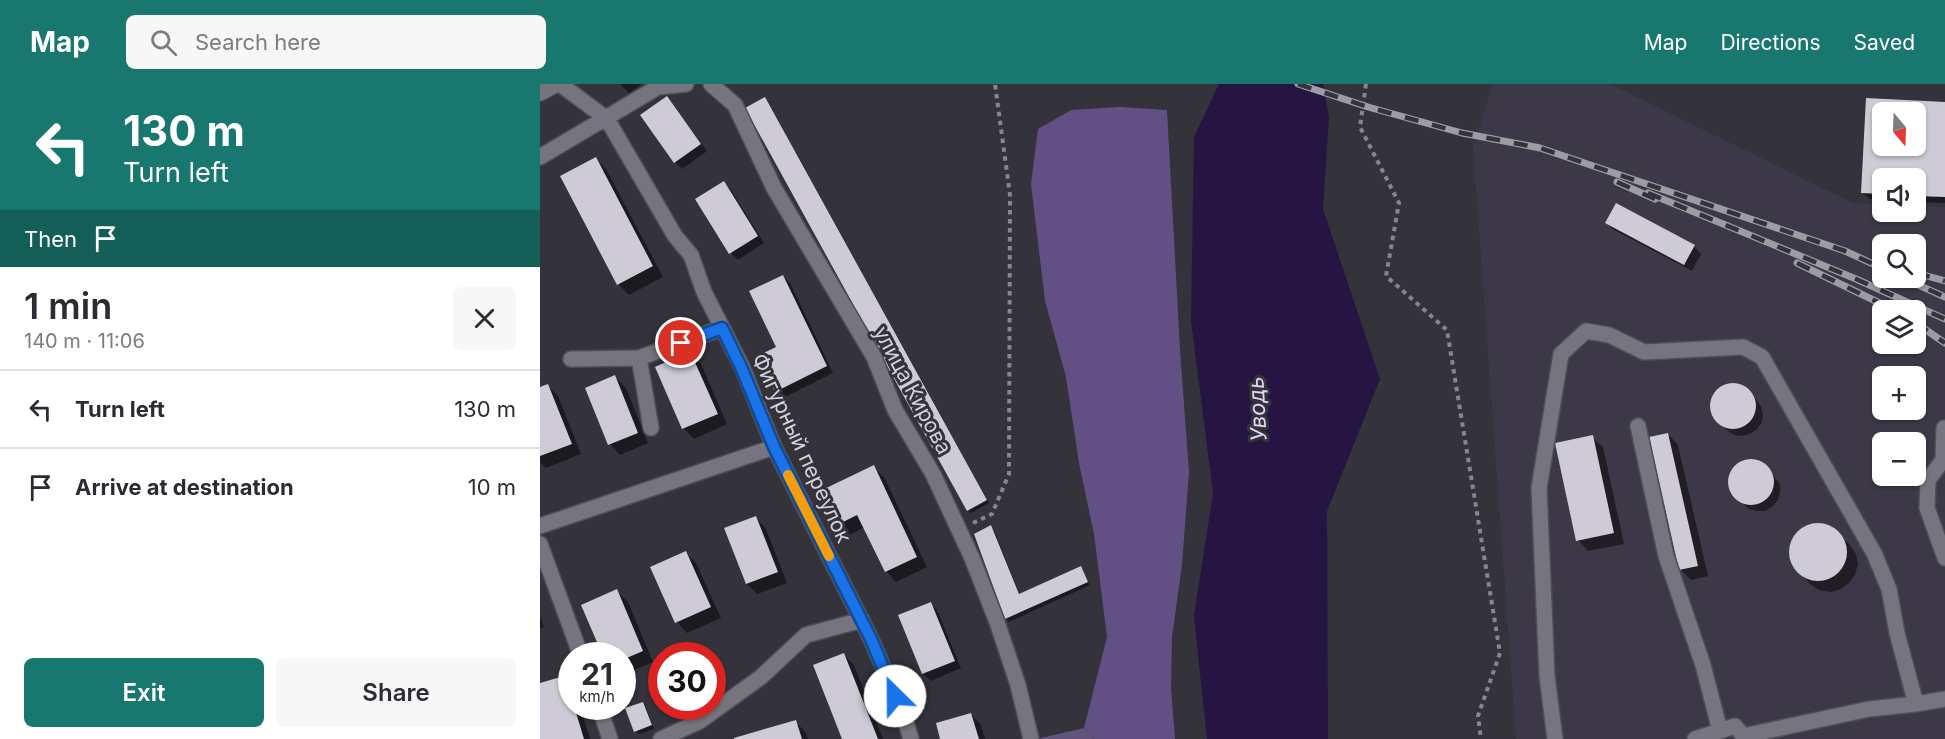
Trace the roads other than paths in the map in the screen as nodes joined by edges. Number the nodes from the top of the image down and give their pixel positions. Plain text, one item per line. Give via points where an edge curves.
1 (559, 84) edge
2 (686, 84) edge
3 (711, 84) edge
4 (540, 93) edge
5 (607, 119) junction
6 (540, 157) edge
7 (722, 328) junction
8 (639, 358) junction
9 (571, 359) dead end
10 (1638, 426) dead end
11 (651, 428) dead end
12 (1944, 428) edge
13 (774, 447) junction
14 (540, 526) edge
15 (540, 544) edge
16 (1945, 558) edge
17 (861, 621) junction
18 (576, 642) edge
19 (1945, 699) edge
20 (1916, 704) junction
21 (604, 720) edge
22 (1720, 731) junction
23 (1744, 738) edge
24 (610, 739) edge
25 (661, 739) edge
26 (911, 739) edge
27 (1031, 739) edge
28 (1555, 739) edge
29 (1695, 739) edge

1 - 4 street
1 - 5 street
2 - 5 street via 658,87
3 - 27 street, улица Кирова via 735,105 774,188 874,357 895,410 933,474 997,622
5 - 6 street
5 - 7 street, Фигурный переулок via 690,255
7 - 8 street
7 - 13 street, Фигурный переулок
8 - 9 street
8 - 11 street
10 - 22 street via 1666,556 1703,665
12 - 16 street via 1943,460 1928,480 1927,508
13 - 14 street
13 - 17 street, Фигурный переулок
15 - 18 street
17 - 25 street via 806,635 761,677 700,721
17 - 26 street, Фигурный переулок
19 - 20 street
20 - 23 street via 1869,709
20 - 28 street via 1889,590 1874,553 1762,357 1743,347 1644,352 1608,335 1586,331 1561,354 1539,488 1547,676
21 - 24 street
22 - 23 street via 1735,726
22 - 29 street

